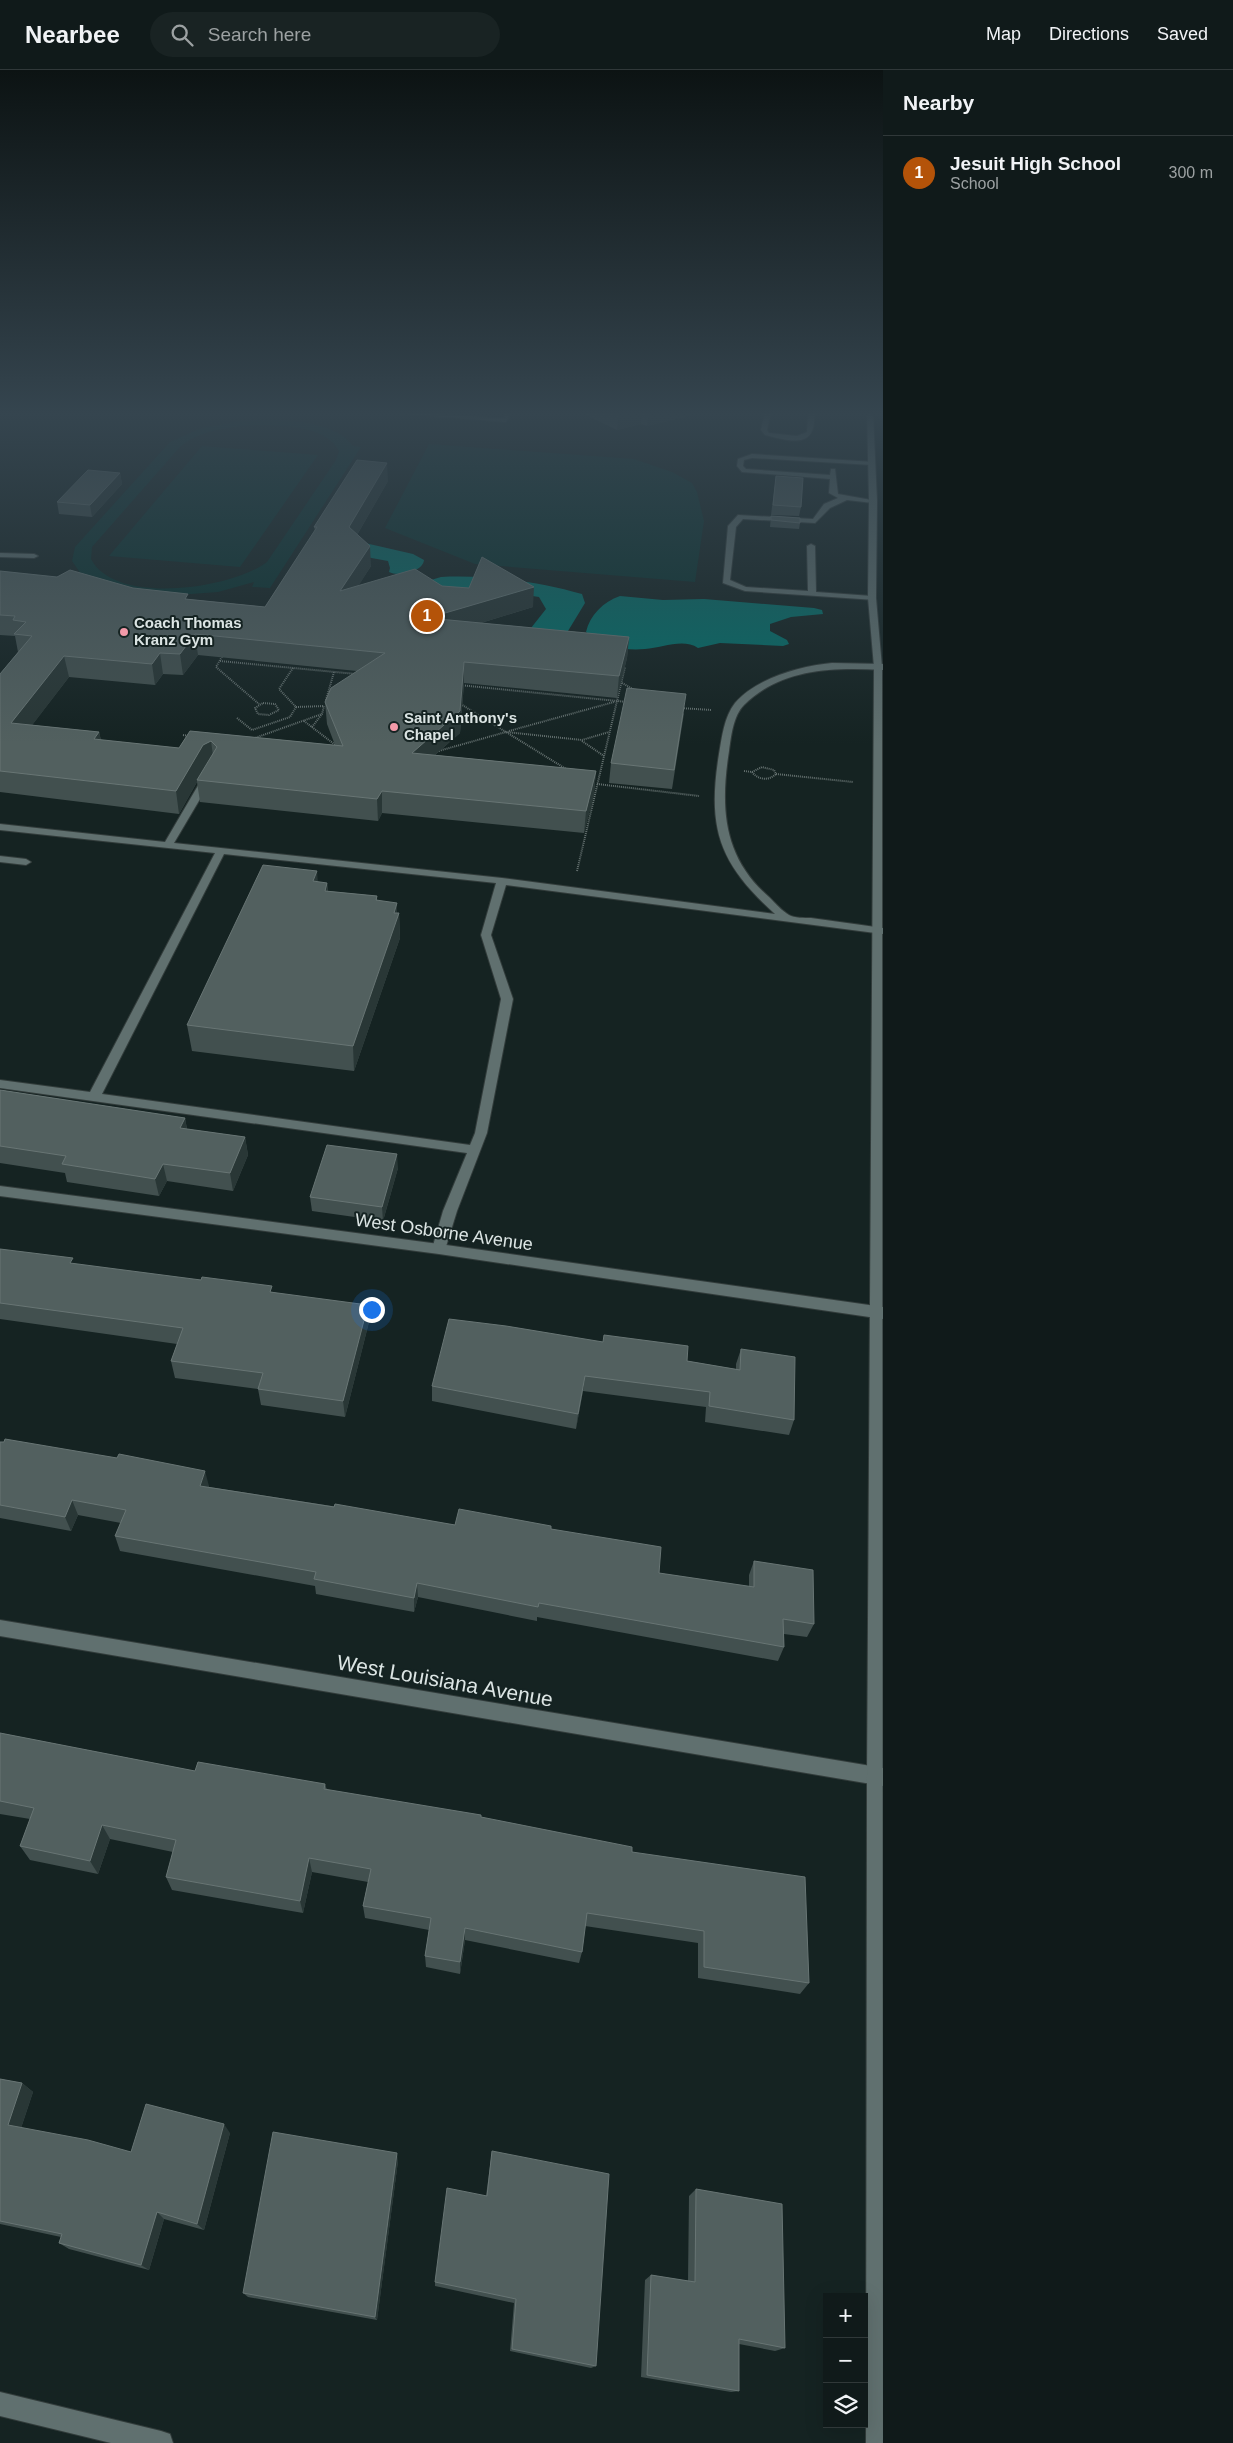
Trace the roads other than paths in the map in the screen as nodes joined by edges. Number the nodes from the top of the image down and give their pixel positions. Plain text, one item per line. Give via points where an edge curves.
1 (735, 523) edge
2 (878, 523) edge
3 (811, 546) dead end
4 (0, 555) edge
5 (34, 556) dead end
6 (812, 595) junction
7 (877, 598) edge
8 (880, 667) edge
9 (213, 768) edge
10 (0, 827) edge
11 (168, 846) junction
12 (221, 851) junction
13 (0, 859) edge
14 (26, 862) dead end
15 (502, 882) junction
16 (787, 919) junction
17 (881, 930) edge
18 (0, 1084) edge
19 (94, 1097) junction
20 (476, 1150) junction
21 (0, 1192) edge
22 (439, 1249) junction
23 (880, 1313) edge
24 (0, 1628) edge
25 (879, 1777) edge
26 (0, 2404) edge
27 (161, 2443) edge
28 (878, 2443) edge

1 - 6 street via 732,526 726,581 745,589
2 - 7 street
3 - 6 street
4 - 5 street
6 - 7 street
7 - 8 street
8 - 16 street via 816,666 772,680 736,708 728,729 718,798 721,826 737,869
8 - 17 street
9 - 11 street
10 - 11 street
11 - 12 street
12 - 15 street
12 - 19 street
13 - 14 street
15 - 16 street
15 - 20 street via 486,935 506,999
16 - 17 street
17 - 23 street
18 - 19 street
19 - 20 street
20 - 22 street via 450,1211
21 - 22 street, West Osborne Avenue
22 - 23 street, West Osborne Avenue
23 - 25 street
24 - 25 street, West Louisiana Avenue
25 - 28 street
26 - 27 street

